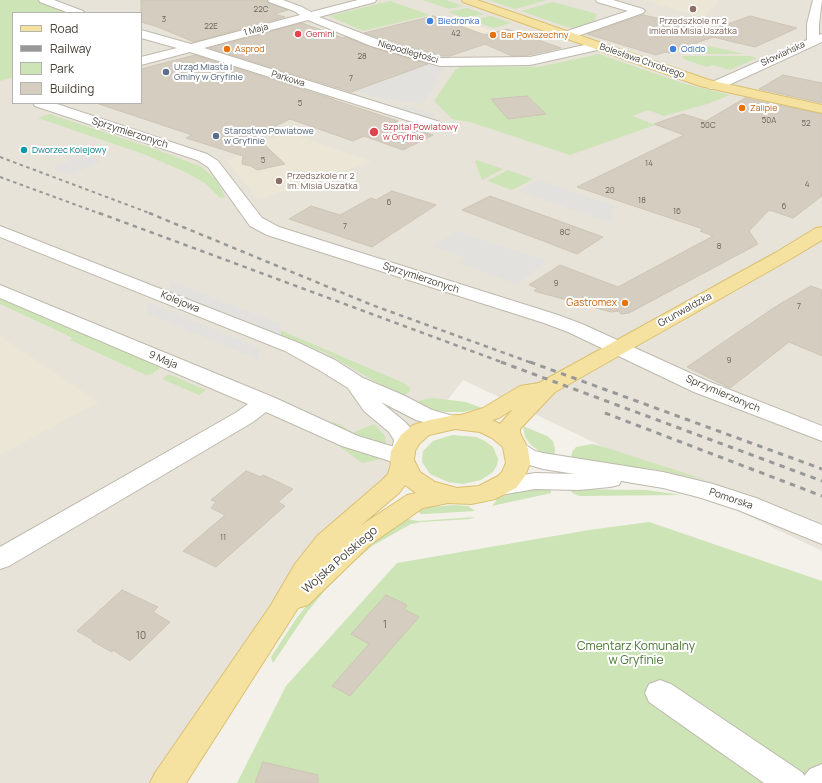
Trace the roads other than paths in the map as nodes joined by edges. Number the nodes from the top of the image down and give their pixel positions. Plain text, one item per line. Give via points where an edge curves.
1 (44, 0) edge
2 (275, 0) edge
3 (371, 0) edge
4 (467, 0) edge
5 (601, 0) edge
6 (818, 0) edge
7 (76, 12) edge
8 (309, 16) junction
9 (142, 34) edge
10 (568, 35) junction
11 (819, 40) edge
12 (598, 46) junction
13 (191, 48) junction
14 (142, 61) edge
15 (715, 86) junction
16 (43, 104) edge
17 (822, 109) edge
18 (435, 125) dead end
19 (0, 231) edge
20 (822, 232) edge
21 (0, 291) edge
22 (617, 347) junction
23 (355, 384) junction
24 (547, 387) junction
25 (264, 402) junction
26 (456, 422) junction
27 (822, 434) edge
28 (513, 446) junction
29 (404, 455) junction
30 (636, 477) junction
31 (500, 487) junction
32 (447, 494) junction
33 (822, 535) edge
34 (0, 559) edge
35 (281, 613) junction
36 (660, 693) dead end
37 (822, 779) edge
38 (166, 783) edge
39 (791, 783) edge
40 (818, 783) edge

1 - 7 street
2 - 8 street, Niepodległości
3 - 8 street, 1 Maja
4 - 10 main road, Bolesława Chrobrego
5 - 10 street via 639,11
6 - 11 street, Słowiańska via 813,24
8 - 12 street, Niepodległości via 375,43 429,60 530,61
8 - 13 street, 1 Maja
9 - 13 street, Parkowa
10 - 12 main road, Bolesława Chrobrego
11 - 15 street, Słowiańska
12 - 15 main road, Bolesława Chrobrego
13 - 14 street, 1 Maja
13 - 18 street, Parkowa
15 - 17 main road, Bolesława Chrobrego
16 - 22 street, Sprzymierzonych via 202,157 213,164 256,222 273,231 551,319
19 - 23 street, Kolejowa via 292,347
20 - 22 main road, Grunwaldzka
21 - 25 street, 9 Maja
22 - 24 main road, Grunwaldzka
22 - 27 street, Sprzymierzonych via 702,387
23 - 26 street, Kolejowa via 395,400 424,416
23 - 29 street, Kolejowa via 372,406 404,434
24 - 26 main road, Grunwaldzka via 528,391 490,413
24 - 28 main road, Grunwaldzka via 509,427 508,433
25 - 29 street, 9 Maja via 350,441
25 - 34 street via 245,417
26 - 28 main road via 479,424 494,429
26 - 29 main road via 422,430 409,440
28 - 30 street, Pomorska via 527,456 543,461
28 - 31 main road via 518,463 507,482
29 - 32 main road via 411,478 426,488
29 - 35 main road, Wojska Polskiego via 399,476 390,487 326,543 304,571
30 - 31 street, Pomorska via 579,482 535,481
30 - 33 street, Pomorska via 676,483 723,495
31 - 32 main road via 471,496
32 - 35 main road, Wojska Polskiego via 416,501 362,538
35 - 38 main road, Wojska Polskiego
36 - 39 street
37 - 40 street

